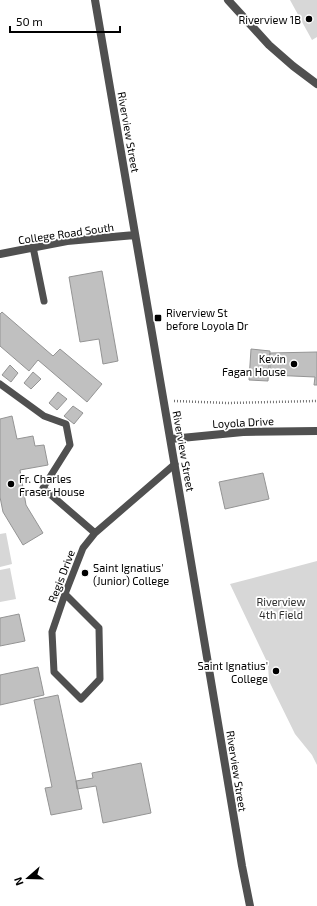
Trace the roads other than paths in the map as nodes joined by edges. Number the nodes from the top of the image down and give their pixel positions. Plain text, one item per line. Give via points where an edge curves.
1 (95, 0) edge
2 (228, 0) edge
3 (317, 84) edge
4 (135, 235) junction
5 (33, 247) junction
6 (0, 254) edge
7 (44, 301) dead end
8 (0, 384) edge
9 (317, 431) edge
10 (171, 439) junction
11 (175, 464) junction
12 (95, 533) junction
13 (65, 594) junction
14 (250, 906) edge

1 - 4 street, Riverview Street
2 - 3 street via 269,45
4 - 5 street, College Road South
4 - 10 street, Riverview Street
5 - 6 street, College Road South
5 - 7 lane
8 - 12 lane via 44,416 66,424 70,445 43,488
9 - 10 street, Loyola Drive via 243,432
10 - 11 street, Riverview Street
11 - 12 lane, Regis Drive
11 - 14 street, Riverview Street
12 - 13 lane, Regis Drive via 83,548
13 - 13 lane, Regis Drive via 99,628 100,679 81,699 54,672 52,632

